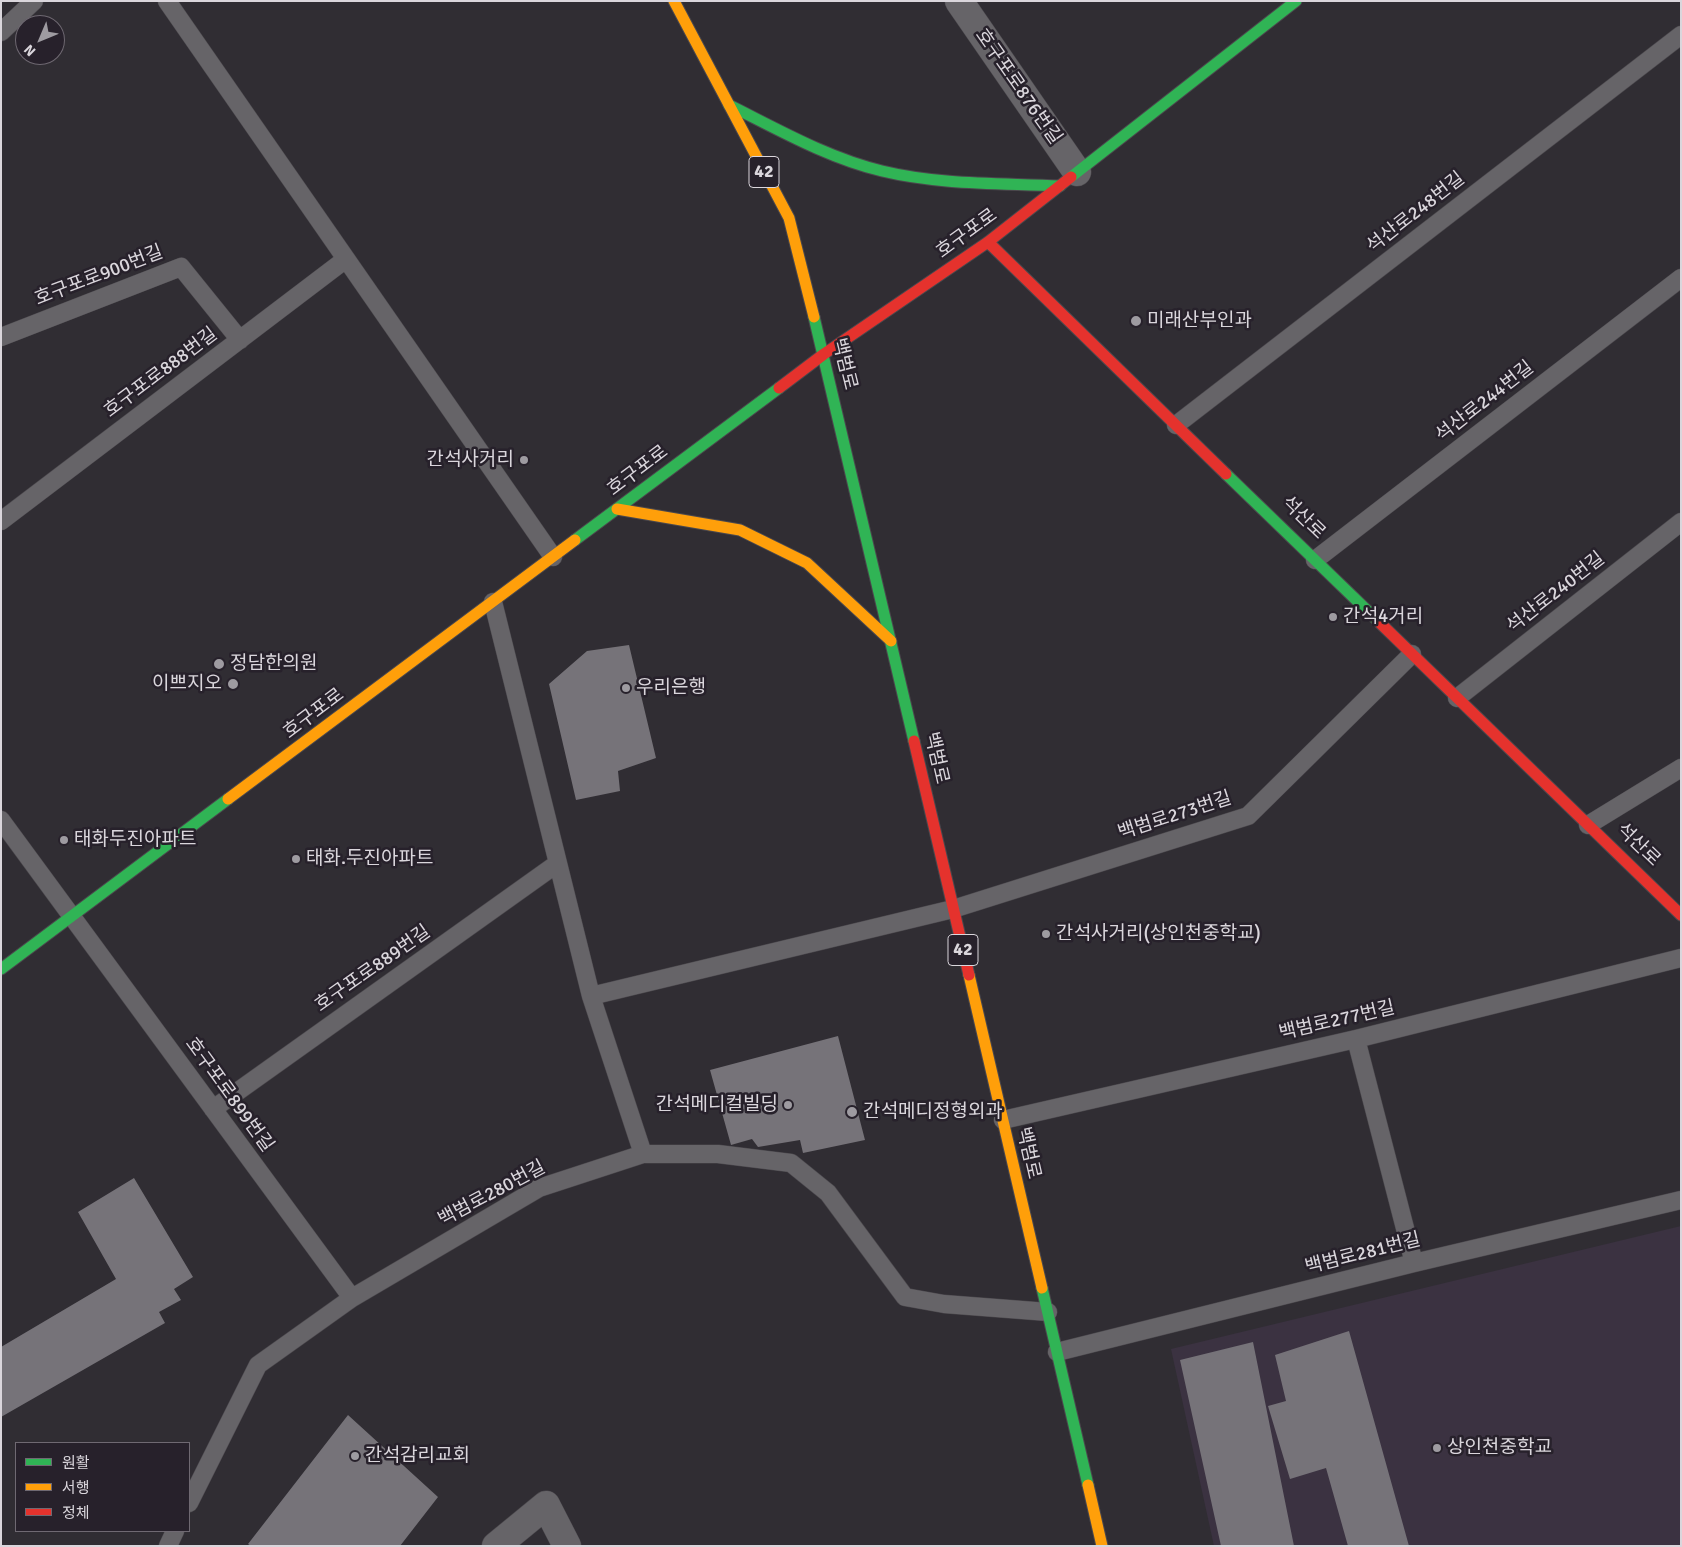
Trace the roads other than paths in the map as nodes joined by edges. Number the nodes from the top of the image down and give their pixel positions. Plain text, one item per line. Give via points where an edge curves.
1 (34, 1) edge
2 (167, 1) edge
3 (674, 1) edge
4 (959, 1) edge
5 (1296, 1) edge
6 (1, 32) edge
7 (1681, 34) edge
8 (729, 105) junction
9 (1068, 179) junction
10 (988, 242) junction
11 (346, 259) junction
12 (1681, 278) edge
13 (1, 337) edge
14 (240, 340) junction
15 (824, 354) junction
16 (1176, 425) junction
17 (617, 509) junction
18 (1, 521) edge
19 (1681, 522) edge
20 (553, 556) junction
21 (1315, 560) junction
22 (493, 602) junction
23 (891, 641) junction
24 (1412, 654) junction
25 (1457, 698) junction
26 (1681, 768) edge
27 (1, 820) edge
28 (1588, 825) junction
29 (558, 863) junction
30 (953, 909) junction
31 (1681, 915) edge
32 (72, 917) junction
33 (1681, 958) edge
34 (1, 970) edge
35 (591, 996) junction
36 (1356, 1039) junction
37 (213, 1109) junction
38 (1002, 1120) junction
39 (643, 1154) junction
40 (1681, 1200) edge
41 (1414, 1263) junction
42 (352, 1298) junction
43 (1048, 1312) junction
44 (1057, 1352) junction
45 (190, 1501) edge
46 (175, 1532) edge
47 (168, 1546) edge
48 (496, 1546) edge
49 (567, 1546) edge
50 (1102, 1546) edge

1 - 6 lane
2 - 11 lane
3 - 8 main road, 백범로 / 42
4 - 9 street, 호구포로876번길
5 - 9 main road, 호구포로
7 - 16 lane, 석산로248번길
8 - 9 main road via 836,157 882,171 928,179
8 - 15 main road, 백범로 / 42 via 789,218
9 - 10 main road, 호구포로
10 - 15 main road, 호구포로
10 - 16 main road, 석산로
11 - 14 lane, 호구포로888번길
11 - 20 lane
12 - 21 lane, 석산로244번길
13 - 14 lane, 호구포로900번길 via 181,267
14 - 18 lane, 호구포로888번길
15 - 17 main road, 호구포로
15 - 23 main road, 백범로 / 42
16 - 21 main road, 석산로
17 - 20 main road, 호구포로
17 - 23 main road via 740,530 757,537 807,563
19 - 25 lane, 석산로240번길
20 - 22 main road, 호구포로
21 - 24 main road, 석산로
22 - 29 lane
22 - 32 main road, 호구포로
23 - 30 main road, 백범로 / 42
24 - 25 main road, 석산로
24 - 30 lane, 백범로273번길 via 1248,816
25 - 28 main road, 석산로
26 - 28 lane, 석산로
27 - 32 lane
28 - 31 main road, 석산로
29 - 35 lane
29 - 37 lane, 호구포로889번길
30 - 35 lane, 백범로273번길
30 - 38 main road, 백범로 / 42
32 - 34 main road, 호구포로
32 - 37 lane, 호구포로899번길
33 - 36 lane, 백범로277번길
35 - 39 lane
36 - 38 lane, 백범로277번길
36 - 41 lane
37 - 42 lane, 호구포로899번길
38 - 43 main road, 백범로 / 42
39 - 42 lane, 백범로280번길 via 539,1188
39 - 43 lane, 백범로280번길 via 718,1154 791,1163 828,1193 906,1297 944,1304
40 - 41 lane, 백범로281번길
41 - 44 lane, 백범로281번길
42 - 45 lane, 백범로280번길 via 258,1365
43 - 44 main road, 백범로 / 42
44 - 50 main road, 백범로 / 42
46 - 47 lane
48 - 49 street via 546,1505

